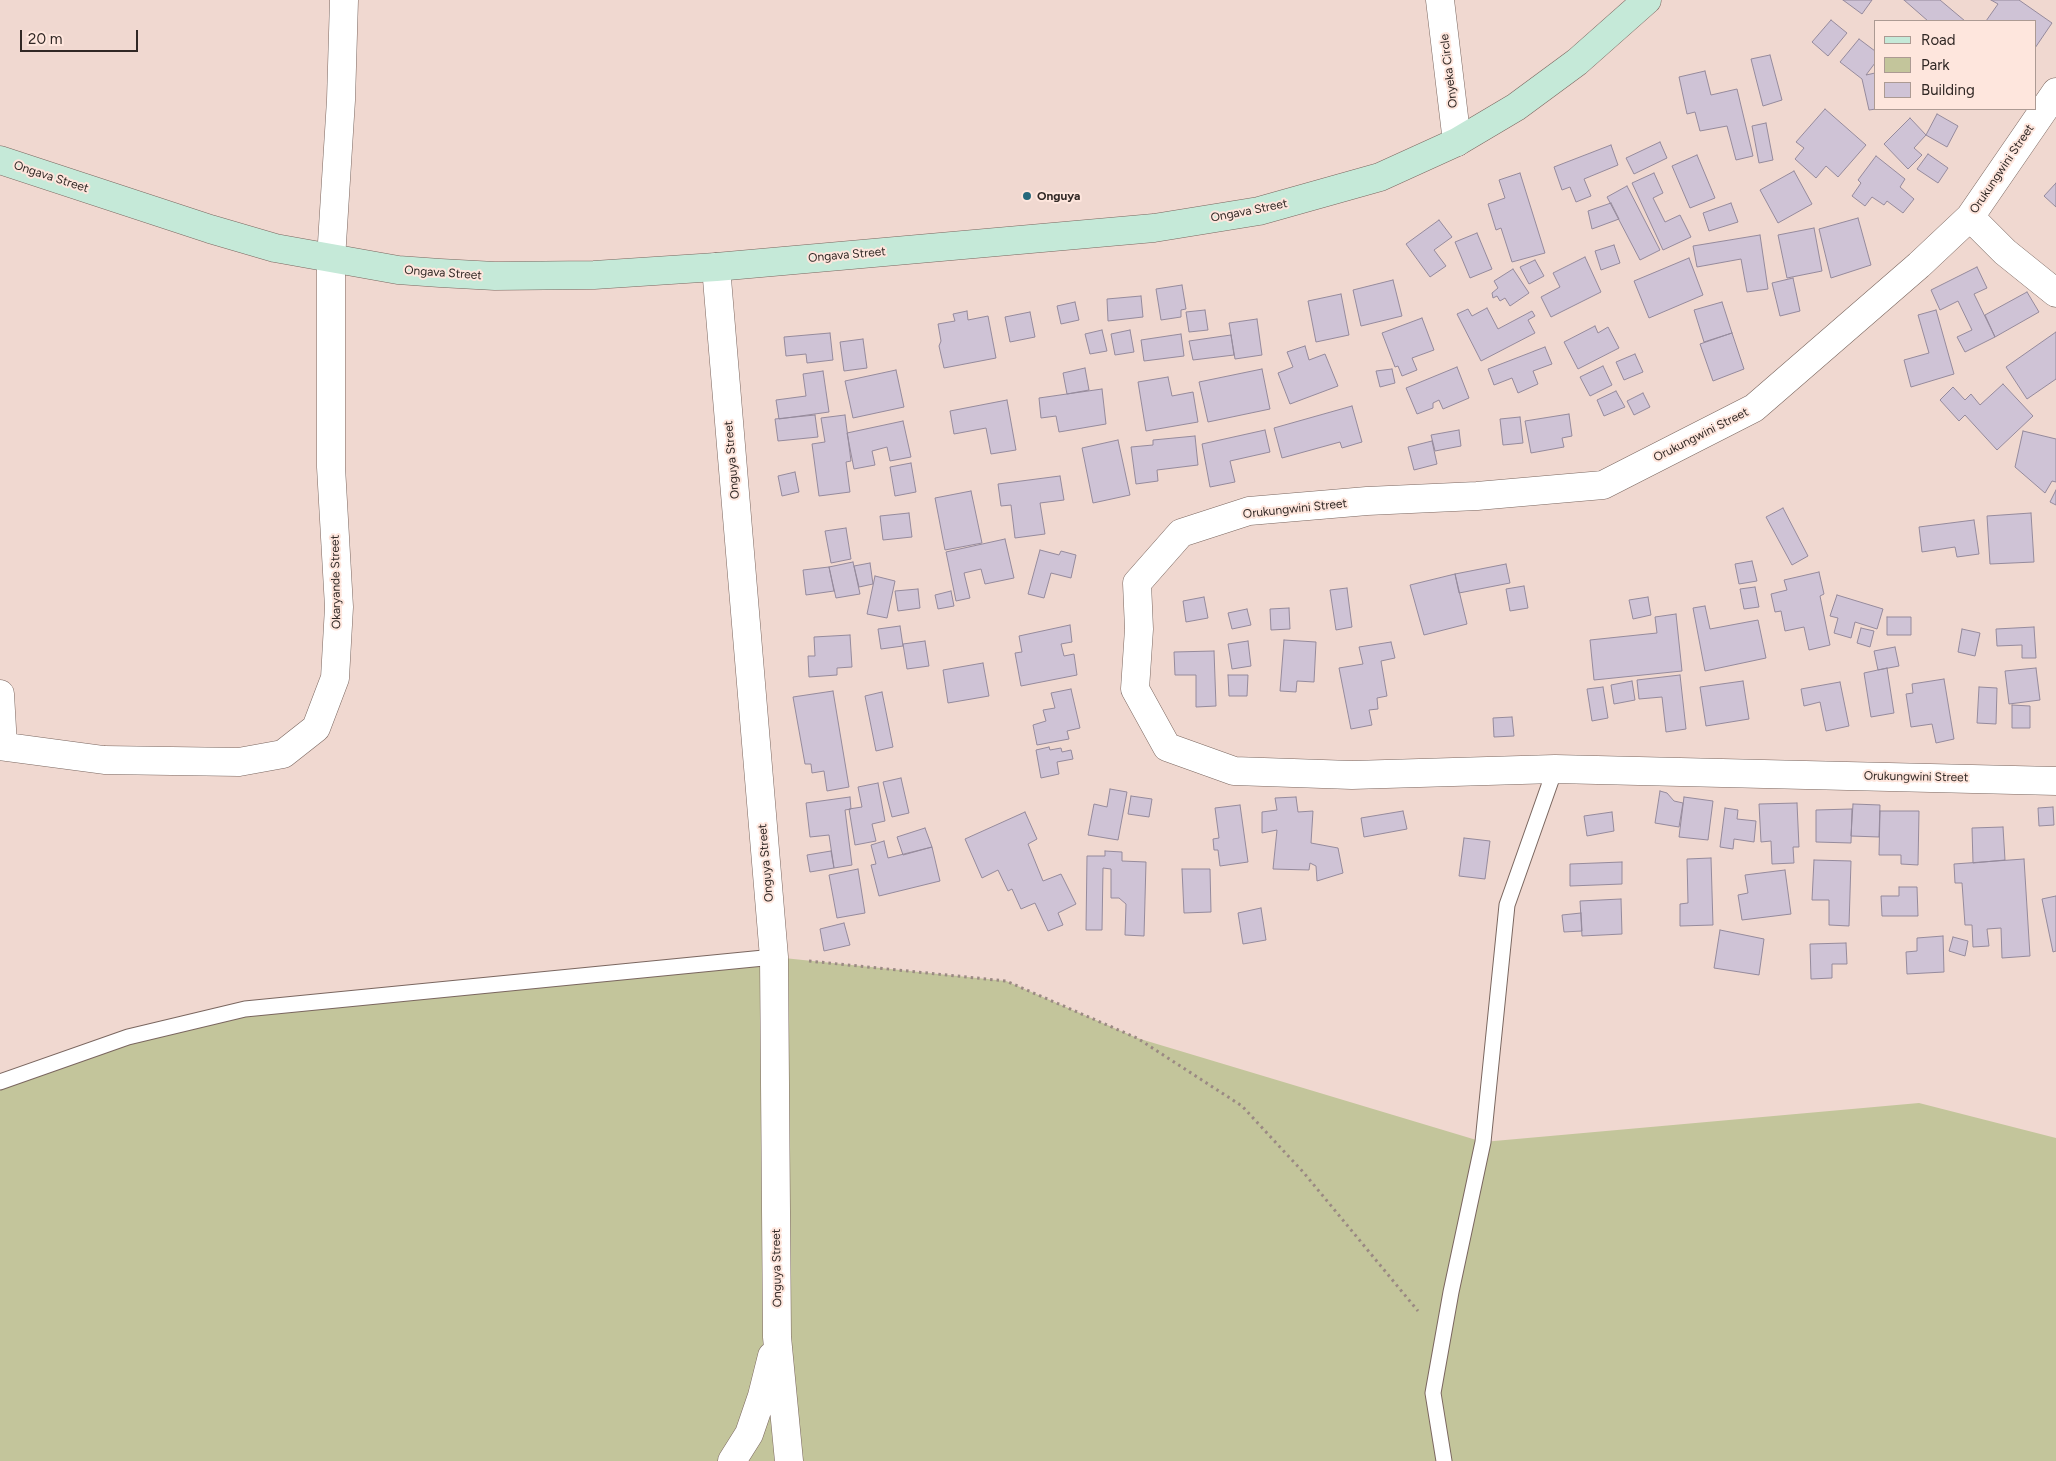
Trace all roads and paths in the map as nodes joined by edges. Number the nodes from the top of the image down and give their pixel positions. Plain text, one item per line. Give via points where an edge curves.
1 (344, 0) edge
2 (1440, 0) edge
3 (1648, 0) edge
4 (2056, 92) edge
5 (1457, 142) junction
6 (0, 160) edge
7 (1970, 217) junction
8 (331, 259) junction
9 (716, 267) junction
10 (2056, 293) edge
11 (0, 694) edge
12 (2, 746) edge
13 (1555, 769) junction
14 (2056, 781) edge
15 (774, 957) junction
16 (0, 1082) edge
17 (777, 1337) junction
18 (1442, 1340) junction
19 (732, 1461) edge
20 (788, 1461) edge
21 (1444, 1461) edge

1 - 8 street, Okaryande Street
2 - 5 street, Onyeka Circle
3 - 5 street, Ongava Street via 1576,62 1516,107
4 - 7 street, Orukungwini Street
5 - 9 street, Ongava Street via 1380,177 1259,211 1154,228
6 - 8 street, Ongava Street via 210,229 275,248
7 - 10 street via 2005,252
7 - 13 street, Orukungwini Street via 1920,265 1754,408 1603,485 1249,511 1181,533 1137,583 1136,689 1167,748 1234,771 1352,775
8 - 9 street, Ongava Street via 398,270 495,276 594,275
8 - 12 street, Okaryande Street via 331,467 339,607 335,678 316,728 283,754 239,762 104,760
9 - 15 street, Onguya Street
11 - 12 street, Okaryande Street
13 - 14 street, Orukungwini Street
13 - 18 lane via 1507,905 1483,1142
15 - 16 lane via 245,1009 128,1037
15 - 17 street, Onguya Street
15 - 18 path via 1006,981 1137,1038 1242,1106 1304,1173
17 - 19 street via 749,1434
17 - 20 street, Onguya Street
18 - 21 lane via 1433,1393

